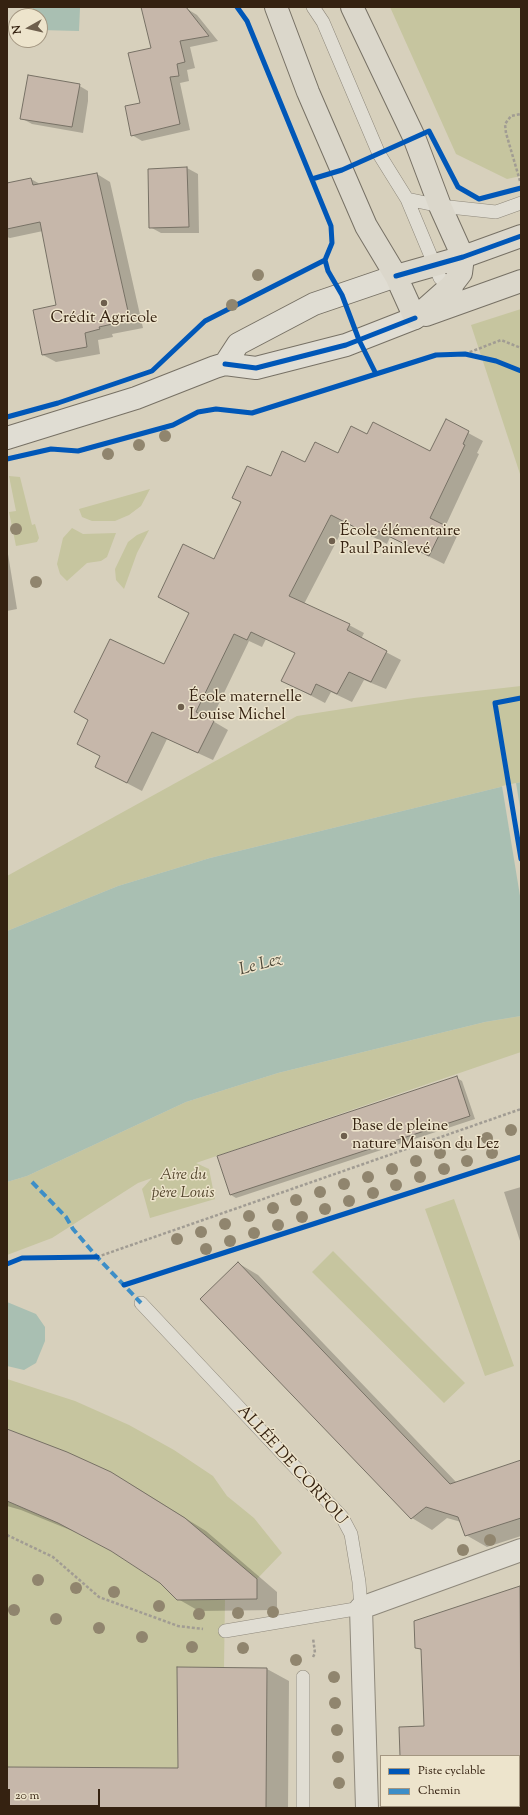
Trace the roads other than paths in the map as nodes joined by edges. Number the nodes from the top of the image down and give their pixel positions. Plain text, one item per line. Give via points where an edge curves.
1 (276, 7) edge
2 (313, 7) edge
3 (352, 7) edge
4 (407, 199) junction
5 (521, 203) edge
6 (440, 206) junction
7 (521, 236) edge
8 (463, 257) junction
9 (435, 265) junction
10 (396, 276) junction
11 (521, 281) edge
12 (451, 286) junction
13 (485, 294) junction
14 (415, 318) junction
15 (225, 364) junction
16 (7, 438) edge
17 (141, 1303) dead end
18 (521, 1550) edge
19 (361, 1608) junction
20 (225, 1632) road end
21 (303, 1677) road end
22 (303, 1808) edge
23 (367, 1808) edge

1 - 10 main road via 308,92 366,226
2 - 4 lane via 323,22 379,154
3 - 6 main road via 414,137
4 - 6 lane
4 - 9 lane
5 - 6 lane via 496,212
6 - 8 main road
7 - 8 main road
8 - 9 main road
8 - 12 main road via 461,273
9 - 10 main road
9 - 12 lane via 440,278
10 - 14 main road
10 - 15 main road via 314,304 238,344
11 - 13 main road
12 - 13 lane via 457,290
12 - 14 main road
13 - 14 main road
14 - 15 main road via 346,345 256,368
15 - 16 main road via 136,398
17 - 19 lane, ALLÉE DE CORFOU via 342,1517 351,1534
18 - 19 main road
19 - 20 lane
19 - 23 main road, ALLÉE DE CORFOU
21 - 22 lane

